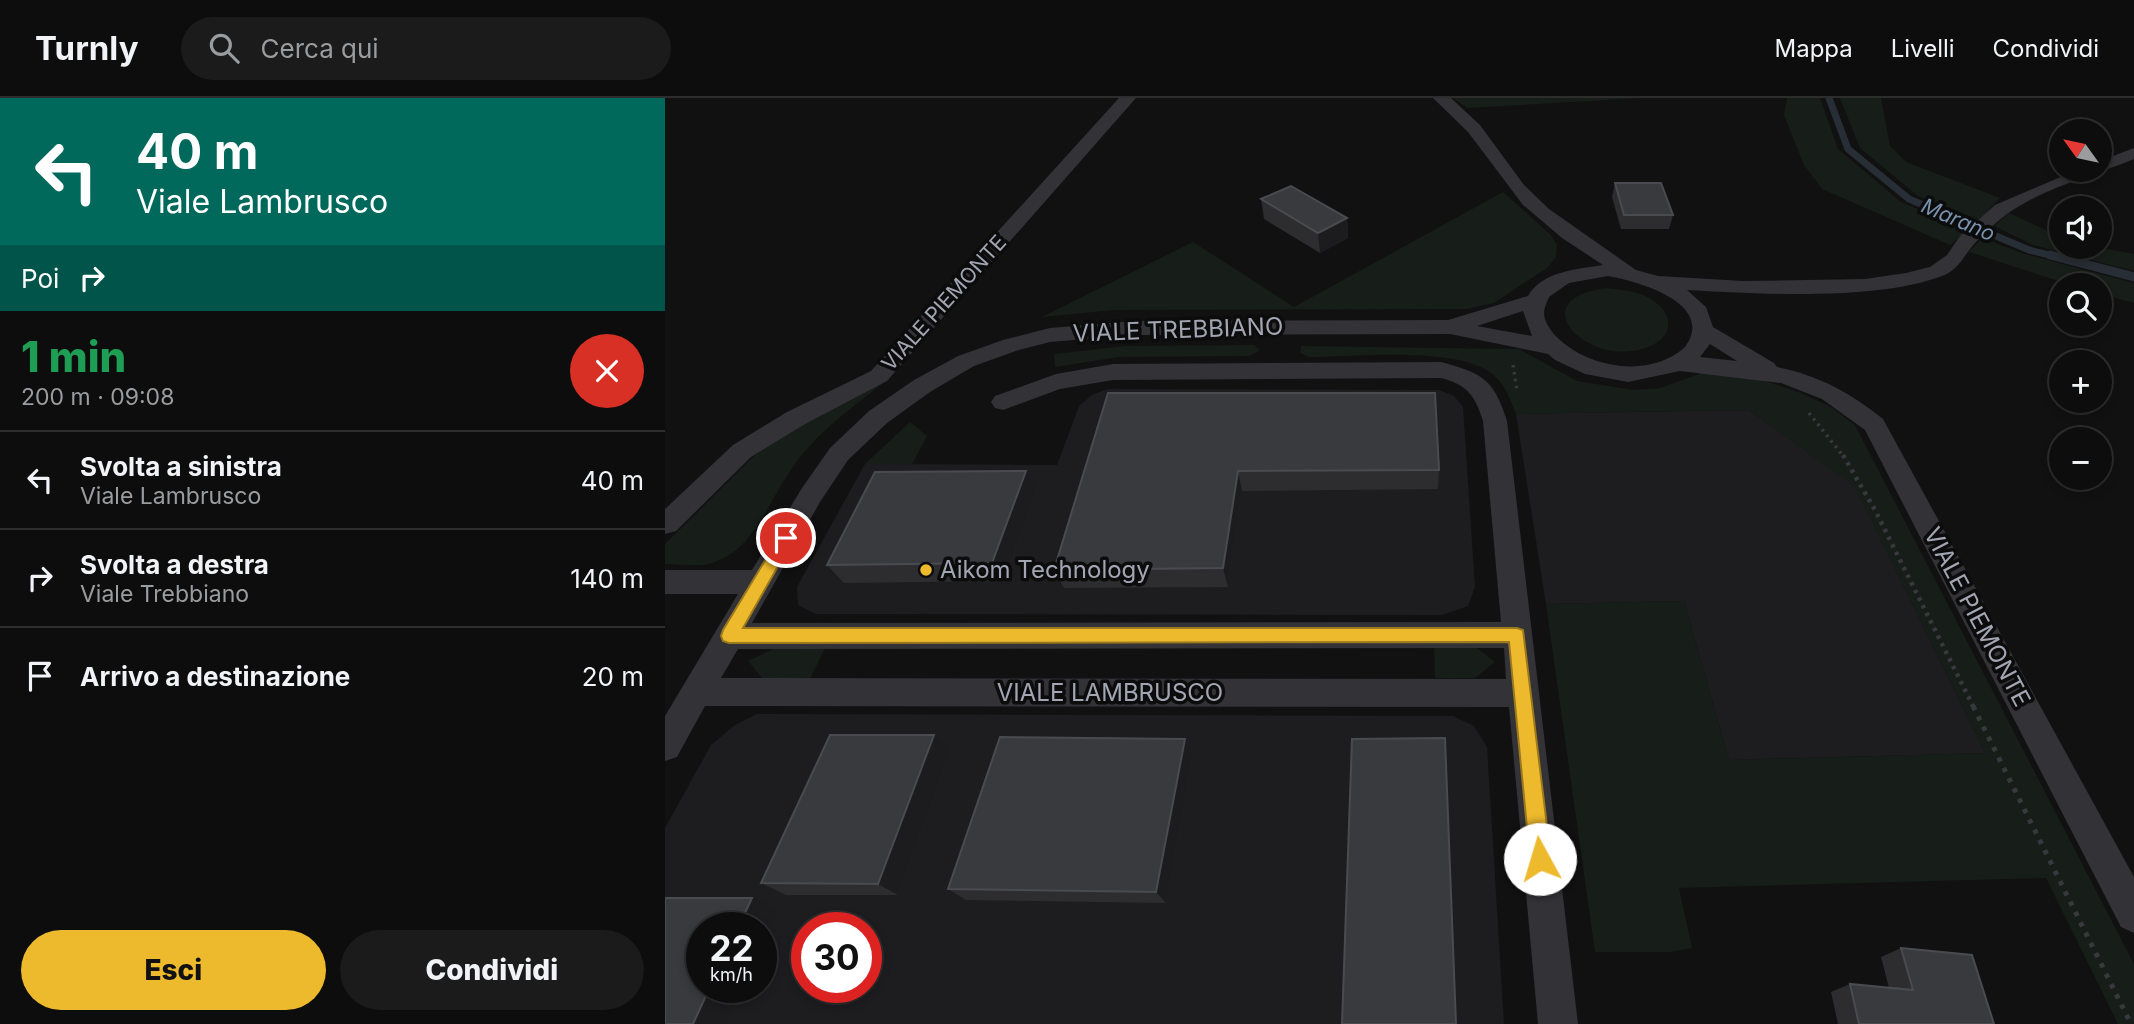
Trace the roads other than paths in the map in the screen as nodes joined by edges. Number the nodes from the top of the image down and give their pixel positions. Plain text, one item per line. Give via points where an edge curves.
1 (1128, 98) edge
2 (1441, 98) edge
3 (2134, 153) edge
4 (2112, 162) edge
5 (2112, 167) edge
6 (2134, 167) edge
7 (2061, 182) edge
8 (1559, 228) junction
9 (1630, 273) junction
10 (1659, 282) junction
11 (1743, 287) junction
12 (1543, 292) junction
13 (1700, 323) junction
14 (1282, 327) junction
15 (1450, 327) junction
16 (1550, 347) junction
17 (1679, 363) junction
18 (1275, 371) junction
19 (1771, 371) junction
20 (1003, 402) dead end
21 (666, 524) edge
22 (665, 582) edge
23 (761, 582) junction
24 (1517, 635) junction
25 (729, 636) junction
26 (696, 692) junction
27 (1523, 693) junction
28 (665, 746) edge
29 (2134, 914) edge
30 (1558, 1024) edge

1 - 21 street, VIALE PIEMONTE via 879,376 742,451
2 - 8 street via 1459,110 1518,188
3 - 4 street
5 - 6 street
7 - 11 street via 2002,209 1937,271 1865,285
8 - 9 street
8 - 12 street via 1563,267
9 - 10 street
9 - 12 street via 1586,271 1567,276
10 - 11 street
10 - 13 street via 1690,303
11 - 13 street via 1713,298
12 - 15 street, VIALE TREBBIANO
12 - 16 street via 1532,315
13 - 17 street via 1699,342
13 - 19 street, VIALE PIEMONTE
14 - 15 street, VIALE TREBBIANO
14 - 18 street
14 - 23 street, VIALE TREBBIANO via 1092,329 1024,341 966,361 878,418 839,454
15 - 16 street, VIALE TREBBIANO
16 - 17 street via 1572,361 1627,374
17 - 19 street, VIALE PIEMONTE
18 - 20 street via 1113,372 1056,383
18 - 24 street via 1441,370 1473,381 1486,391 1495,421
19 - 29 street, VIALE PIEMONTE via 1840,397 1874,425
22 - 23 street
23 - 25 street, VIALE TREBBIANO
24 - 25 street
24 - 27 street
25 - 26 street, VIALE TREBBIANO
26 - 27 street, VIALE LAMBRUSCO
26 - 28 street, VIALE TREBBIANO
27 - 30 street

